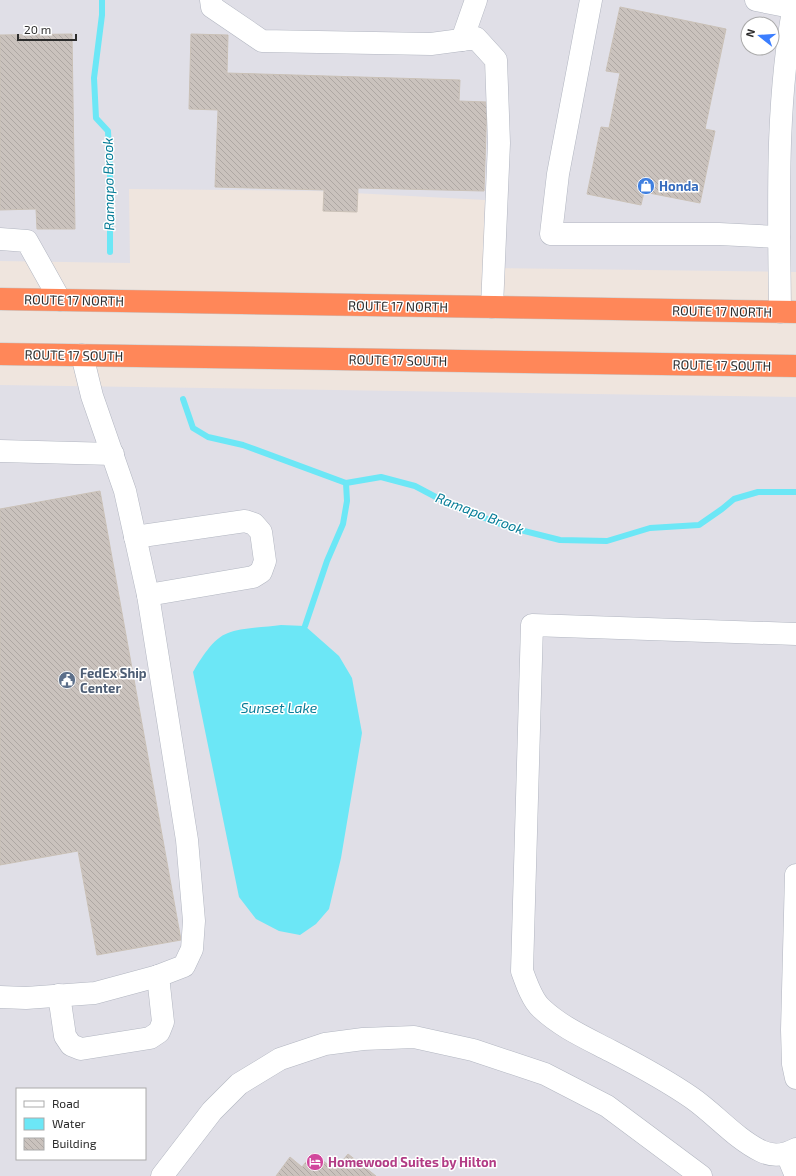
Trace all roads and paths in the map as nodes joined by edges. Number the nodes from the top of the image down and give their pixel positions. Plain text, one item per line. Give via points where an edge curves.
1 (211, 0) edge
2 (476, 0) edge
3 (591, 0) edge
4 (756, 0) edge
5 (795, 6) edge
6 (462, 40) junction
7 (793, 43) edge
8 (785, 225) edge
9 (0, 239) edge
10 (0, 299) edge
11 (60, 300) junction
12 (492, 307) junction
13 (788, 312) edge
14 (0, 354) edge
15 (82, 355) junction
16 (796, 366) edge
17 (0, 451) edge
18 (113, 454) junction
19 (135, 537) junction
20 (148, 595) junction
21 (796, 634) edge
22 (796, 876) edge
23 (158, 976) junction
24 (59, 995) junction
25 (0, 997) edge
26 (796, 1078) edge
27 (791, 1151) edge
28 (162, 1176) edge
29 (700, 1176) edge
30 (796, 1176) edge

1 - 6 lane via 212,7 262,41 431,44
2 - 6 lane
3 - 8 lane via 558,174 551,234 719,234
4 - 5 lane
5 - 7 lane
6 - 12 lane via 476,38 496,60 499,143
7 - 8 lane via 784,82 779,175
8 - 13 lane
9 - 11 lane via 27,241
10 - 11 highway, ROUTE 17 NORTH
11 - 12 highway, ROUTE 17 NORTH
12 - 13 highway, ROUTE 17 NORTH
14 - 15 highway, ROUTE 17 SOUTH
15 - 16 highway, ROUTE 17 SOUTH
15 - 18 lane via 92,396
17 - 18 lane
18 - 19 lane via 125,491
19 - 20 lane
19 - 20 lane via 245,521 254,524 260,532 265,561 261,572 253,577
20 - 23 lane via 187,840 194,922 192,949 184,966
21 - 27 lane via 532,625 522,971 539,1007 563,1026 634,1063 692,1098 761,1151 773,1155
22 - 26 lane via 792,1030
23 - 24 lane via 95,992
23 - 24 lane via 163,1022 159,1032 150,1038 81,1049 72,1045 65,1036
24 - 25 lane
27 - 30 lane
28 - 29 lane via 212,1111 239,1084 280,1059 325,1044 363,1039 414,1037 473,1050 545,1074 607,1106

